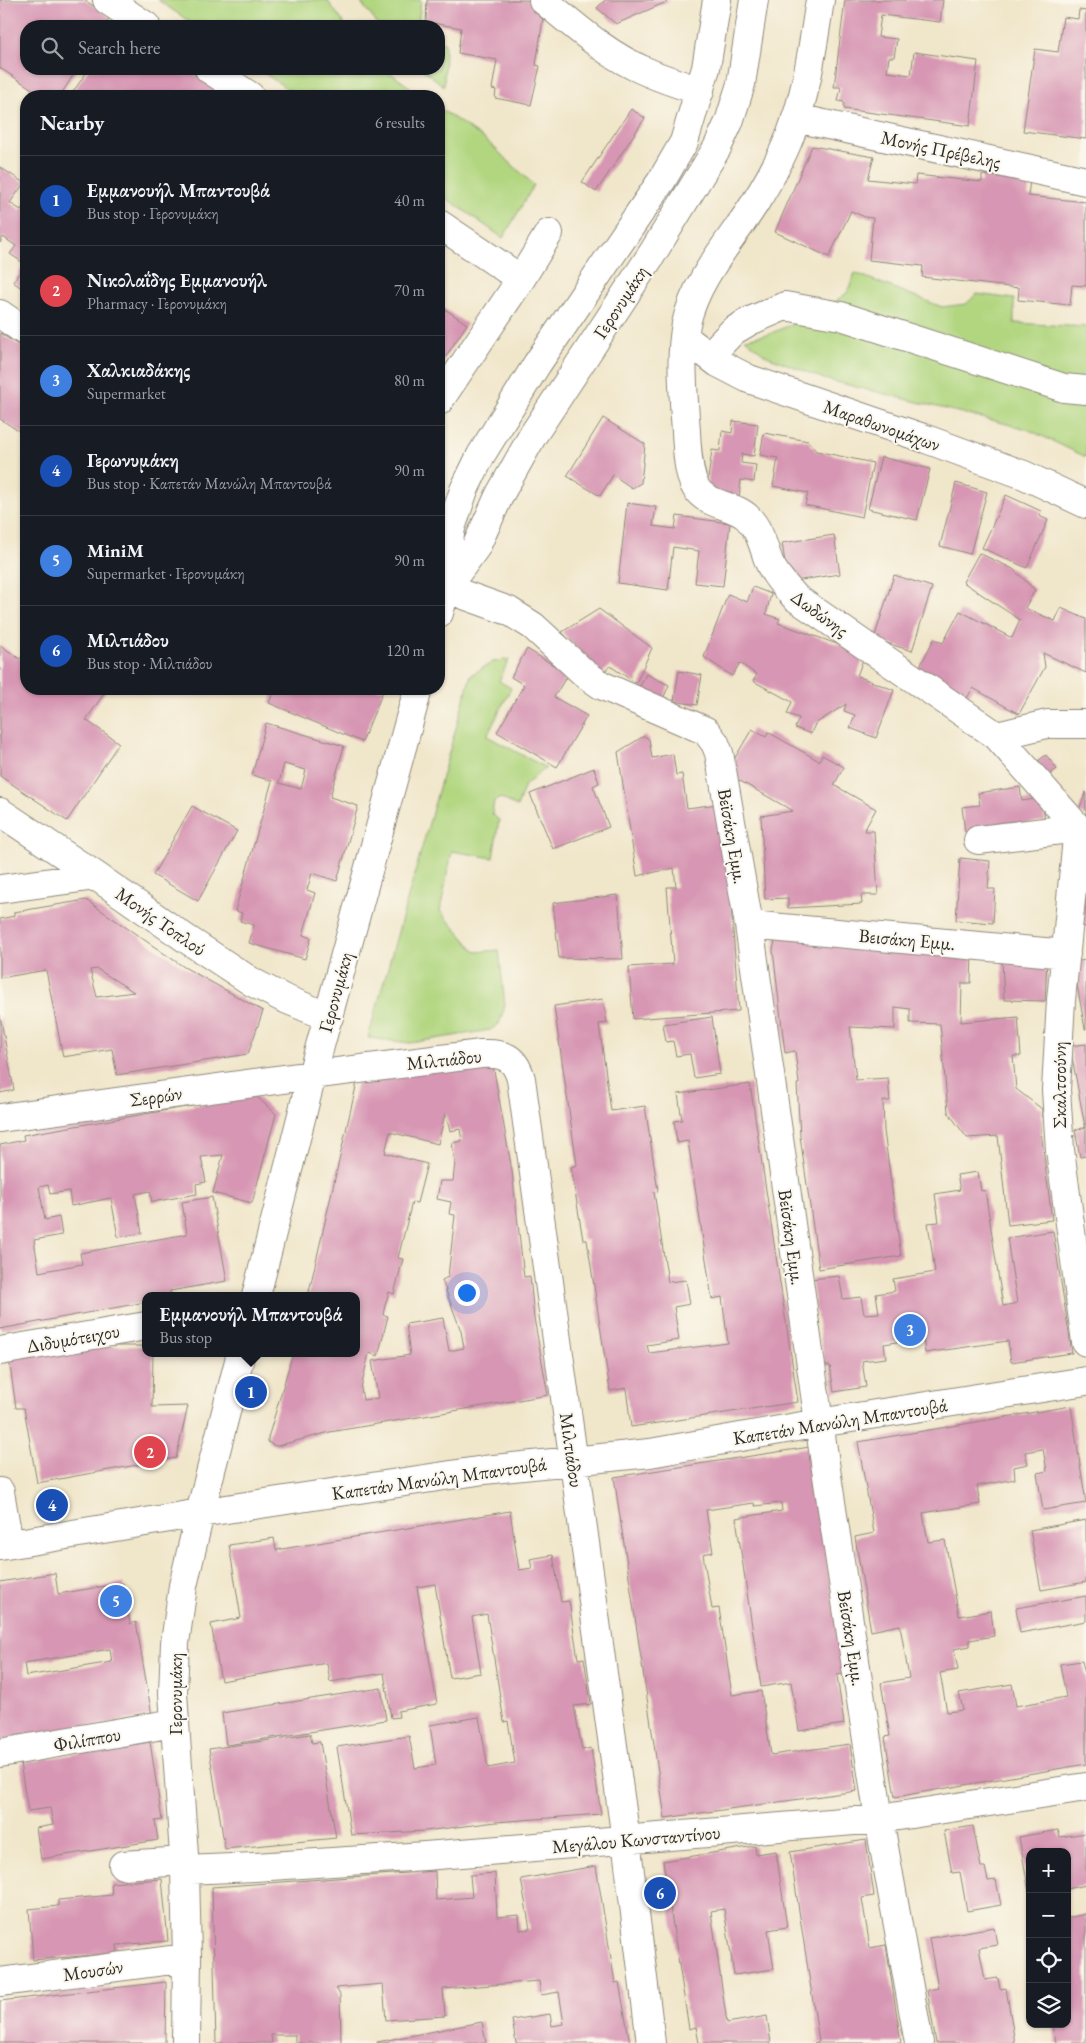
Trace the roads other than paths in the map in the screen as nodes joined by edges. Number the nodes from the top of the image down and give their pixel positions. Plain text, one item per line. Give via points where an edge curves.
1 (107, 0) edge
2 (543, 0) edge
3 (717, 0) edge
4 (754, 0) edge
5 (820, 0) edge
6 (137, 20) edge
7 (218, 75) edge
8 (241, 90) edge
9 (700, 91) junction
10 (796, 118) junction
11 (1086, 181) edge
12 (445, 228) edge
13 (549, 233) dead end
14 (521, 279) junction
15 (0, 314) edge
16 (20, 328) edge
17 (684, 337) junction
18 (709, 356) junction
19 (1086, 390) edge
20 (445, 392) edge
21 (1086, 504) edge
22 (445, 567) edge
23 (445, 590) edge
24 (445, 597) edge
25 (416, 695) edge
26 (1086, 724) edge
27 (997, 736) junction
28 (0, 812) edge
29 (1082, 829) edge
30 (978, 840) dead end
31 (96, 876) junction
32 (0, 889) edge
33 (749, 925) junction
34 (1066, 954) junction
35 (329, 1016) junction
36 (312, 1074) junction
37 (0, 1118) edge
38 (257, 1292) edge
39 (142, 1327) edge
40 (1086, 1342) edge
41 (0, 1351) edge
42 (241, 1357) edge
43 (1086, 1381) edge
44 (818, 1423) junction
45 (573, 1460) junction
46 (0, 1492) edge
47 (200, 1513) junction
48 (5, 1545) edge
49 (174, 1723) junction
50 (0, 1753) edge
51 (1086, 1787) edge
52 (879, 1819) junction
53 (626, 1840) junction
54 (123, 1865) dead end
55 (184, 1865) junction
56 (187, 1958) junction
57 (0, 1982) edge
58 (186, 2043) edge
59 (650, 2043) edge
60 (920, 2043) edge

1 - 6 street
2 - 9 street via 615,55 643,71
3 - 9 street, Γερονυμάκη
4 - 23 street, Γερονυμάκη via 741,84 717,148 533,435 500,494 476,547
5 - 10 street
7 - 8 street
9 - 22 street, Γερονυμάκη via 684,142 674,160 537,364 477,463 450,528
10 - 11 street, Μονής Πρέβελης
10 - 17 street via 755,204 700,288
12 - 14 street
13 - 14 street
14 - 20 street
15 - 16 street
17 - 18 street, Μαραθωνομάχων
17 - 27 street, Δωδώνης via 682,376 688,447 696,488 746,516 777,576 796,598
18 - 19 street via 733,331 785,306 842,316 1064,388
18 - 21 street, Μαραθωνομάχων via 749,379 1024,475
24 - 33 street, Βεϊσάκη Εμμ. via 509,611 533,626 601,685 706,731 719,753
25 - 35 street, Γερονυμάκη
26 - 27 street via 1047,724
27 - 29 street, Δωδώνης
28 - 31 street, Μονής Τοπλού
29 - 30 street
29 - 34 street, Σκαλτσούνη
31 - 32 street
31 - 35 street, Μονής Τοπλού via 252,982
33 - 34 street, Βεισάκη Εμμ.
33 - 44 street, Βεϊσάκη Εμμ.
34 - 40 street, Σκαλτσούνη via 1056,1065 1057,1114
35 - 36 street, Γερονυμάκη
36 - 37 street, Σερρών
36 - 38 street, Γερονυμάκη
36 - 45 street, Μιλτιάδου via 481,1054 499,1054 515,1064 521,1079
39 - 41 street, Διδυμότειχου
42 - 47 street, Γερονυμάκη
43 - 44 street, Καπετάν Μανώλη Μπαντουβά
44 - 45 street, Καπετάν Μανώλη Μπαντουβά via 650,1453
44 - 52 street, Βεϊσάκη Εμμ.
45 - 47 street, Καπετάν Μανώλη Μπαντουβά via 475,1471
45 - 53 street, Μιλτιάδου
46 - 48 street
47 - 48 street, Καπετάν Μανώλη Μπαντουβά
47 - 49 street, Γερονυμάκη via 178,1615
49 - 50 street, Φιλίππου
49 - 55 street, Γερονυμάκη
51 - 52 street, Μεγάλου Κωνσταντίνου
52 - 53 street, Μεγάλου Κωνσταντίνου
52 - 60 street, Βεϊσάκη Εμμ.
53 - 55 street, Μεγάλου Κωνσταντίνου via 255,1868
53 - 59 street, Μιλτιάδου
54 - 55 street, Μεγάλου Κωνσταντίνου
55 - 56 street, Γερονυμάκη
56 - 57 street, Μουσών
56 - 58 street, Γερονυμάκη

